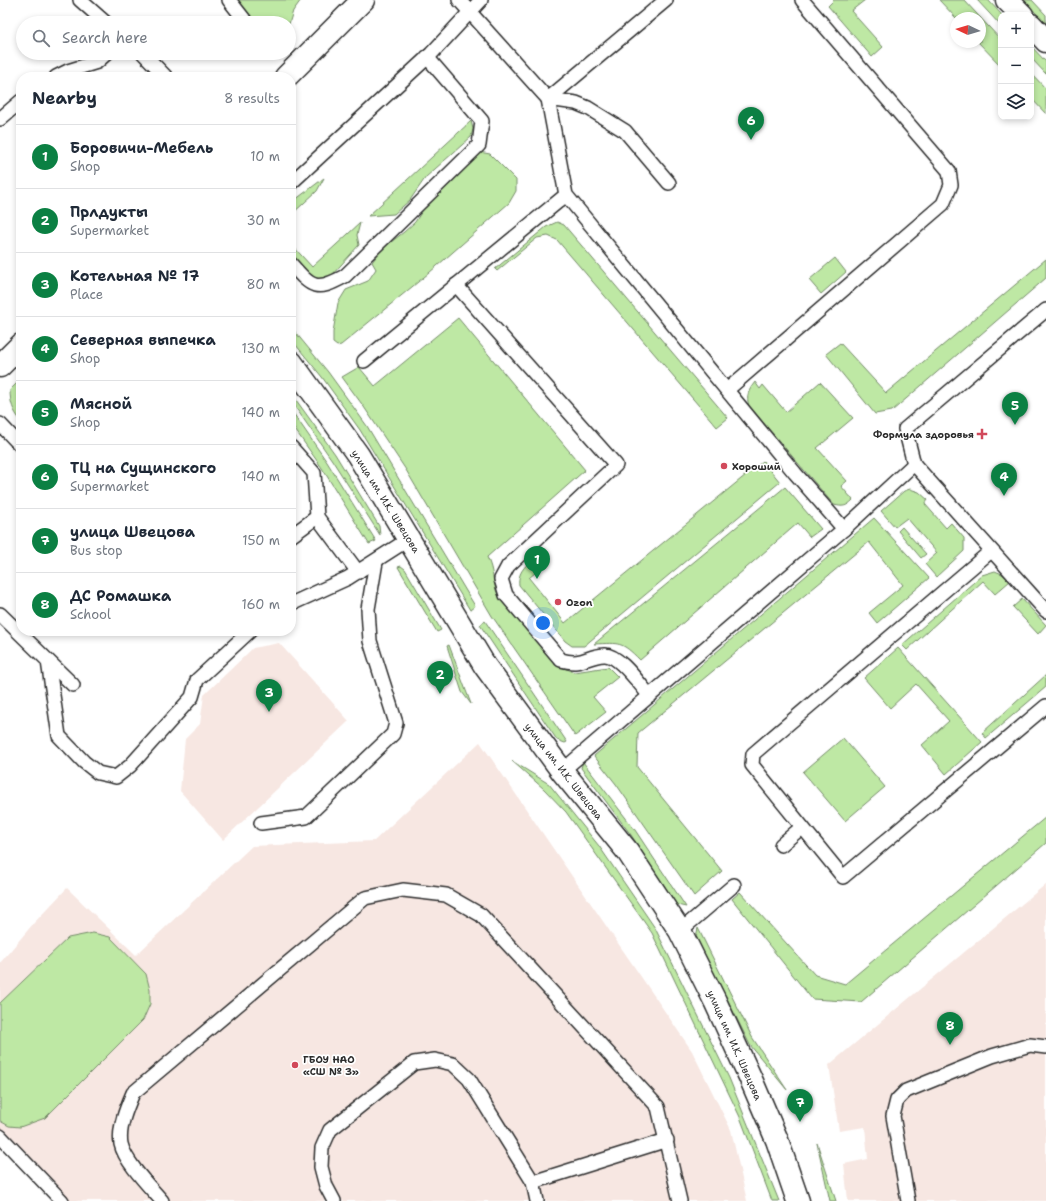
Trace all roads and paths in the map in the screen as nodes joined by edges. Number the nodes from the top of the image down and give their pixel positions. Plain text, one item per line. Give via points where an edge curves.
1 (80, 0) edge
2 (229, 0) edge
3 (363, 0) edge
4 (459, 0) edge
5 (481, 0) edge
6 (666, 0) edge
7 (802, 0) edge
8 (1007, 0) edge
9 (470, 11) junction
10 (1019, 12) edge
11 (98, 16) edge
12 (242, 16) edge
13 (1034, 28) edge
14 (1046, 41) edge
15 (427, 57) junction
16 (99, 60) edge
17 (150, 60) edge
18 (66, 72) edge
19 (161, 72) edge
20 (291, 72) edge
21 (548, 99) junction
22 (16, 105) edge
23 (0, 118) edge
24 (296, 178) edge
25 (669, 183) dead end
26 (566, 195) junction
27 (296, 270) edge
28 (456, 285) junction
29 (1046, 310) edge
30 (16, 350) edge
31 (364, 361) dead end
32 (0, 366) edge
33 (296, 369) edge
34 (727, 390) junction
35 (0, 424) edge
36 (16, 441) edge
37 (296, 453) edge
38 (914, 464) junction
39 (317, 517) junction
40 (844, 529) junction
41 (296, 532) edge
42 (409, 539) junction
43 (991, 551) junction
44 (376, 562) junction
45 (358, 572) junction
46 (296, 602) edge
47 (1046, 611) edge
48 (0, 614) edge
49 (16, 630) edge
50 (22, 636) edge
51 (245, 636) edge
52 (48, 661) junction
53 (73, 686) dead end
54 (650, 696) junction
55 (1046, 706) edge
56 (562, 771) junction
57 (261, 823) dead end
58 (802, 827) junction
59 (780, 845) dead end
60 (734, 885) dead end
61 (680, 931) junction
62 (1046, 1047) edge
63 (0, 1136) edge
64 (667, 1140) junction
65 (533, 1182) junction
66 (62, 1201) edge
67 (162, 1201) edge
68 (334, 1201) edge
69 (537, 1201) edge
70 (680, 1201) edge
71 (798, 1201) edge
72 (908, 1201) edge

1 - 11 lane
2 - 12 lane
3 - 20 street
4 - 9 lane
5 - 9 lane
6 - 21 lane
7 - 34 lane via 949,171 950,185 943,204
8 - 10 street
9 - 15 lane
9 - 21 lane
13 - 14 street
15 - 24 lane
15 - 27 lane via 482,121 479,145 345,276 327,286 316,285 307,282
16 - 18 lane
17 - 19 lane
21 - 25 lane via 576,103 624,130
21 - 26 lane
22 - 23 lane
26 - 28 lane
26 - 34 lane
28 - 31 lane
28 - 54 lane via 616,465 508,566 501,579 506,595 561,660 574,663 605,655 619,661
29 - 38 lane via 905,429
30 - 32 street
33 - 42 street, улица им. И.К. Швецова via 358,455
34 - 40 lane
35 - 36 lane
37 - 39 lane via 314,473
38 - 40 lane
38 - 43 lane
39 - 41 lane
39 - 45 lane
40 - 54 lane
42 - 44 lane
42 - 56 street, улица им. И.К. Швецова via 485,666
43 - 47 lane
43 - 58 lane via 753,754 752,765
44 - 45 lane
44 - 57 lane via 368,609 370,641 396,723 393,734 306,817
45 - 46 lane
48 - 49 lane
50 - 52 lane
51 - 52 lane via 197,680 192,697 130,766 116,777 98,773 59,736
52 - 53 lane
54 - 56 lane
55 - 58 lane via 844,877
56 - 61 street, улица им. И.К. Швецова via 628,852
58 - 59 lane
60 - 61 lane
61 - 71 street, улица им. И.К. Швецова via 750,1077 777,1140
62 - 72 lane via 1030,1045 992,1056 906,1091 897,1100 893,1116
63 - 66 lane
64 - 65 lane
64 - 67 lane via 658,1107 481,915 446,895 403,890 365,898 133,1093 123,1118 121,1144 133,1168
64 - 70 lane
65 - 68 lane via 469,1079 453,1064 435,1060 414,1063 330,1130 322,1148 321,1167 326,1186
65 - 69 lane

